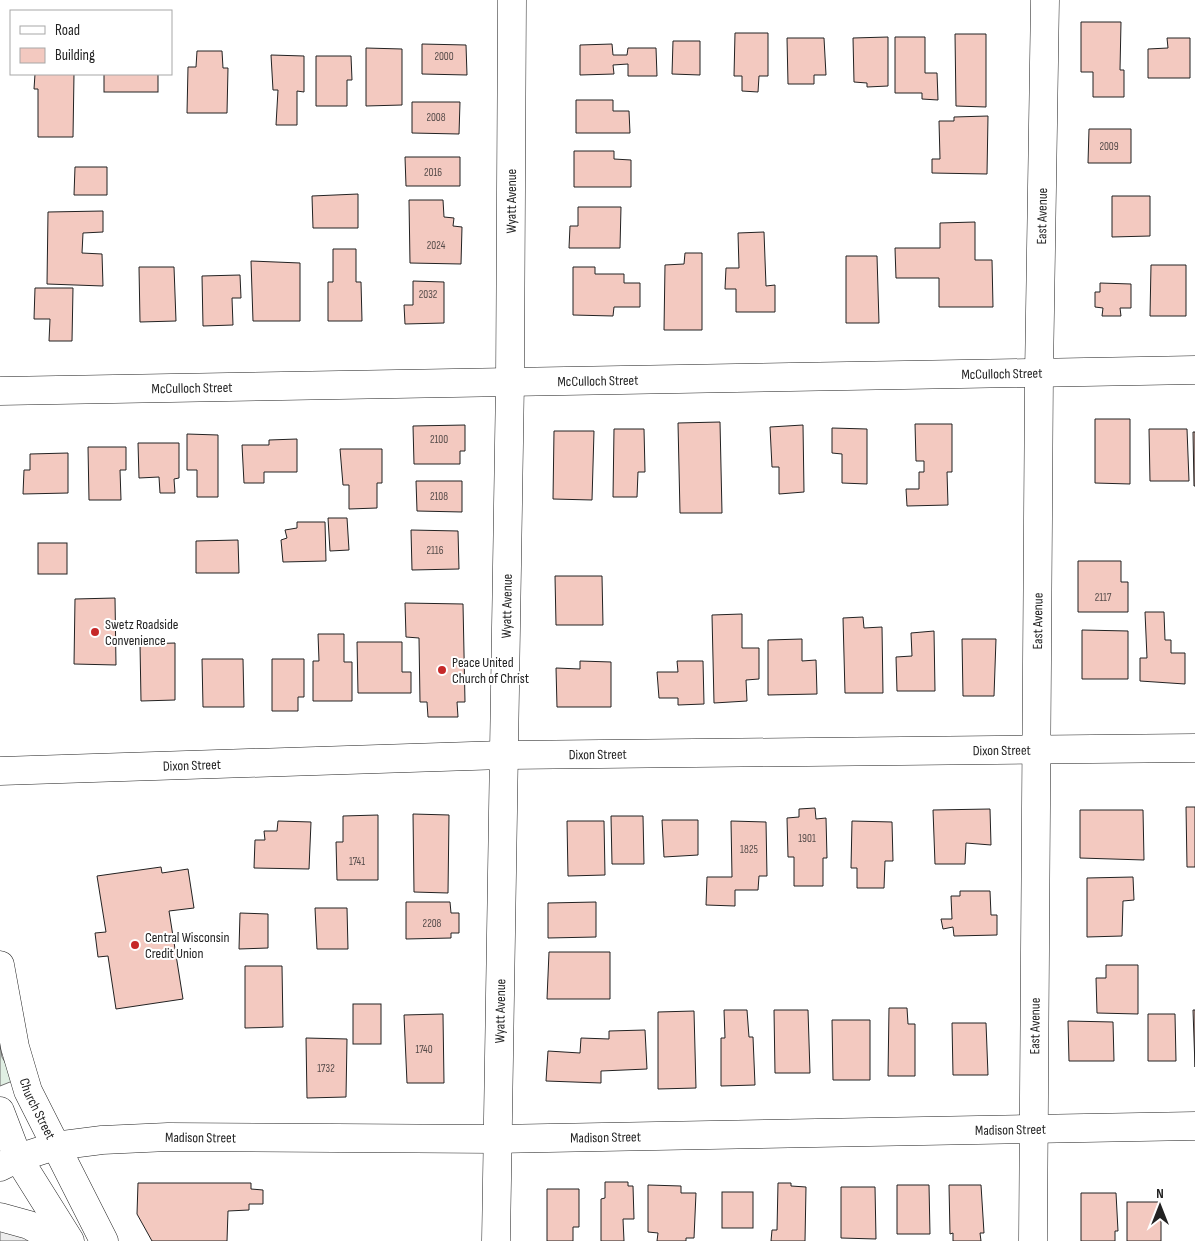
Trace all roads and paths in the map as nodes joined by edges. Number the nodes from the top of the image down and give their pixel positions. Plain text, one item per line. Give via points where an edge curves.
1 (512, 0) edge
2 (1044, 0) edge
3 (1195, 370) edge
4 (1039, 374) junction
5 (510, 382) junction
6 (0, 390) edge
7 (1195, 748) edge
8 (1036, 750) junction
9 (503, 755) junction
10 (0, 771) edge
11 (0, 964) edge
12 (0, 1111) edge
13 (1195, 1126) edge
14 (1033, 1128) junction
15 (497, 1139) junction
16 (55, 1146) junction
17 (9, 1163) edge
18 (0, 1217) edge
19 (56, 1241) edge
20 (70, 1241) edge
21 (104, 1241) edge
22 (496, 1241) edge
23 (1033, 1241) edge

1 - 5 street, Wyatt Avenue
2 - 4 street, East Avenue
3 - 4 street, McCulloch Street
4 - 5 street, McCulloch Street
4 - 8 street, East Avenue
5 - 6 street, McCulloch Street
5 - 9 street, Wyatt Avenue
7 - 8 street, Dixon Street
8 - 9 street, Dixon Street
8 - 14 street, East Avenue
9 - 10 street, Dixon Street
9 - 15 street, Wyatt Avenue
11 - 16 street, Church Street via 15,1047 26,1082
12 - 17 street
13 - 14 street, Madison Street
14 - 15 street, Madison Street
14 - 23 street, East Avenue
15 - 16 street, Madison Street via 168,1137
15 - 22 street, Wyatt Avenue
16 - 17 street, Madison Street
16 - 21 street, Church Street
17 - 20 street
18 - 19 street via 29,1225

